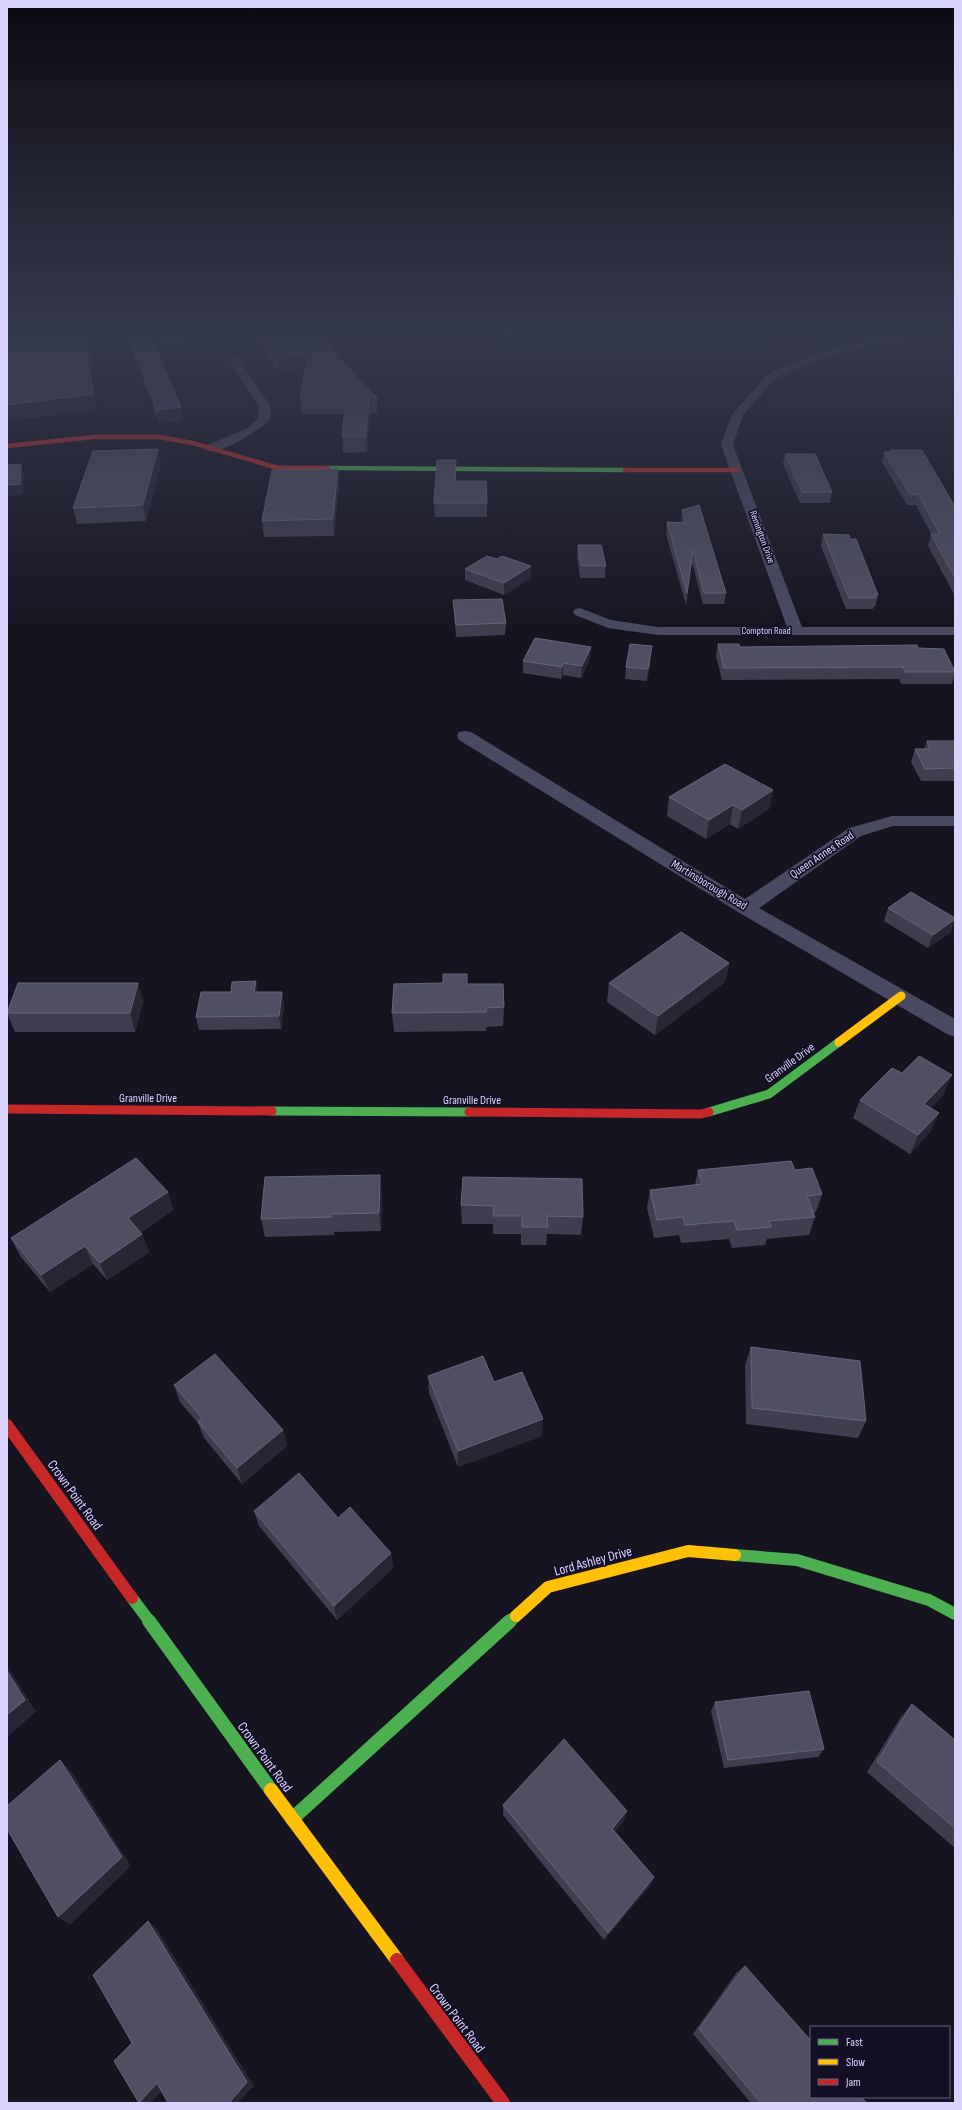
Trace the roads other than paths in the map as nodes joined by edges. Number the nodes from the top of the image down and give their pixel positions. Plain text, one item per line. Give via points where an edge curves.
1 (244, 433) edge
2 (731, 433) edge
3 (7, 446) edge
4 (212, 448) junction
5 (738, 470) junction
6 (580, 612) dead end
7 (955, 630) edge
8 (796, 631) junction
9 (465, 736) dead end
10 (955, 821) edge
11 (745, 908) junction
12 (901, 996) junction
13 (955, 1029) edge
14 (7, 1109) edge
15 (7, 1425) edge
16 (955, 1614) edge
17 (292, 1819) junction
18 (503, 2103) edge

1 - 4 street
2 - 5 street, Remington Drive via 727,444
3 - 4 street via 128,436 182,440
4 - 5 street via 278,468
5 - 8 street, Remington Drive
6 - 8 street, Compton Road via 608,624 658,631
7 - 8 street, Compton Road
9 - 11 street, Martinsborough Road
10 - 11 street, Queen Annes Road via 892,822 855,832
11 - 12 street, Martinsborough Road
12 - 13 street, Martinsborough Road
12 - 14 street, Granville Drive via 769,1094 701,1114
15 - 17 street, Crown Point Road
16 - 17 street, Lord Ashley Drive via 930,1600 797,1560 688,1551 548,1587
17 - 18 street, Crown Point Road

